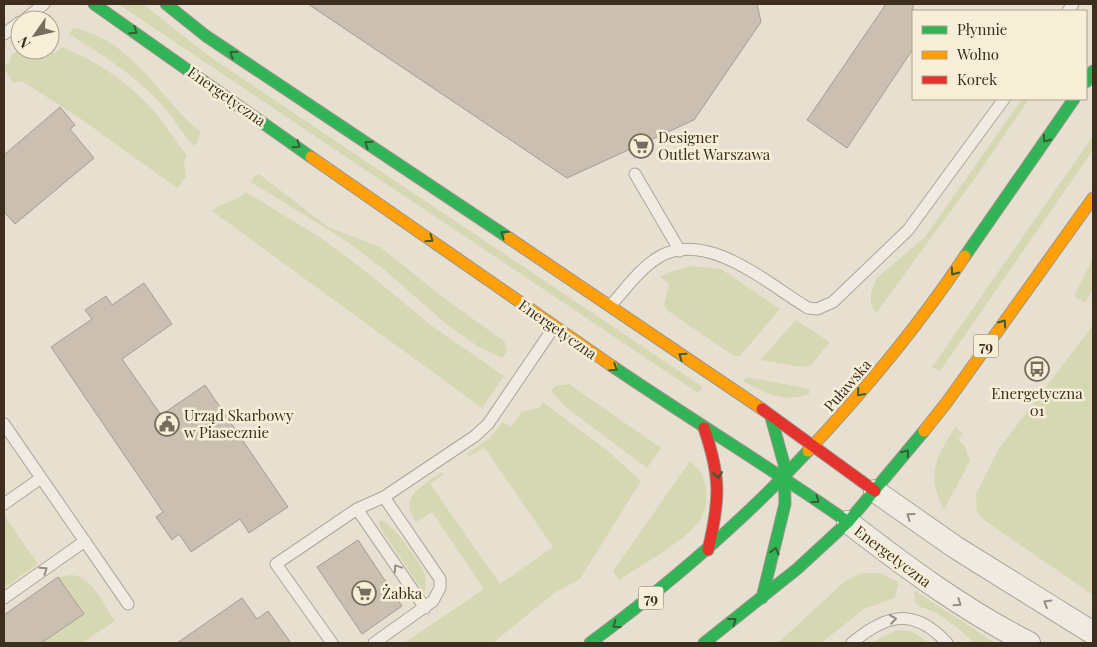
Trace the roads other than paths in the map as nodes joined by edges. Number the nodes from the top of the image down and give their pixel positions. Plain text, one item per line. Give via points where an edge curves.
1 (94, 4) edge
2 (166, 4) edge
3 (1003, 100) edge
4 (1073, 100) edge
5 (635, 174) dead end
6 (1093, 198) edge
7 (680, 251) junction
8 (609, 306) junction
9 (554, 327) junction
10 (771, 417) junction
11 (4, 424) edge
12 (704, 428) junction
13 (814, 445) junction
14 (41, 478) junction
15 (785, 478) junction
16 (875, 491) junction
17 (384, 497) junction
18 (4, 504) edge
19 (358, 509) junction
20 (848, 522) junction
21 (85, 541) junction
22 (708, 550) junction
23 (4, 598) edge
24 (762, 598) junction
25 (128, 604) dead end
26 (424, 608) junction
27 (1093, 633) edge
28 (332, 643) edge
29 (374, 643) edge
30 (590, 643) edge
31 (704, 643) edge
32 (852, 643) edge
33 (947, 643) edge
34 (1030, 643) edge

1 -> 9 street, Energetyczna
8 -> 2 street via 206,36
3 - 7 lane via 908,230 825,306 808,308 723,255 706,250
4 -> 13 street, Puławska via 911,334
5 - 7 lane
16 -> 6 street, 79 via 947,402
7 - 8 lane via 650,264
10 -> 8 street
9 -> 12 street, Energetyczna
9 - 17 lane via 488,424
10 - 13 street
10 - 15 street
11 - 14 lane
12 - 15 street, Energetyczna
12 -> 22 street via 718,468 719,487
13 - 15 street, Puławska
13 - 16 street
14 - 18 lane
14 - 21 lane
15 -> 20 street, Energetyczna
15 - 22 street, Puławska / 79
24 -> 15 street via 785,504
16 - 20 street, 79
27 -> 16 street via 955,547
17 - 19 lane
17 - 26 lane via 440,579 434,601
26 -> 19 lane
19 - 28 lane via 276,564
20 - 24 street, 79
20 -> 34 street, Energetyczna via 965,608
23 -> 21 lane
21 - 25 lane
22 -> 30 street, Puławska / 79 via 664,588
31 -> 24 street, 79
26 - 29 lane
32 -> 33 lane via 874,626 899,618 925,624

